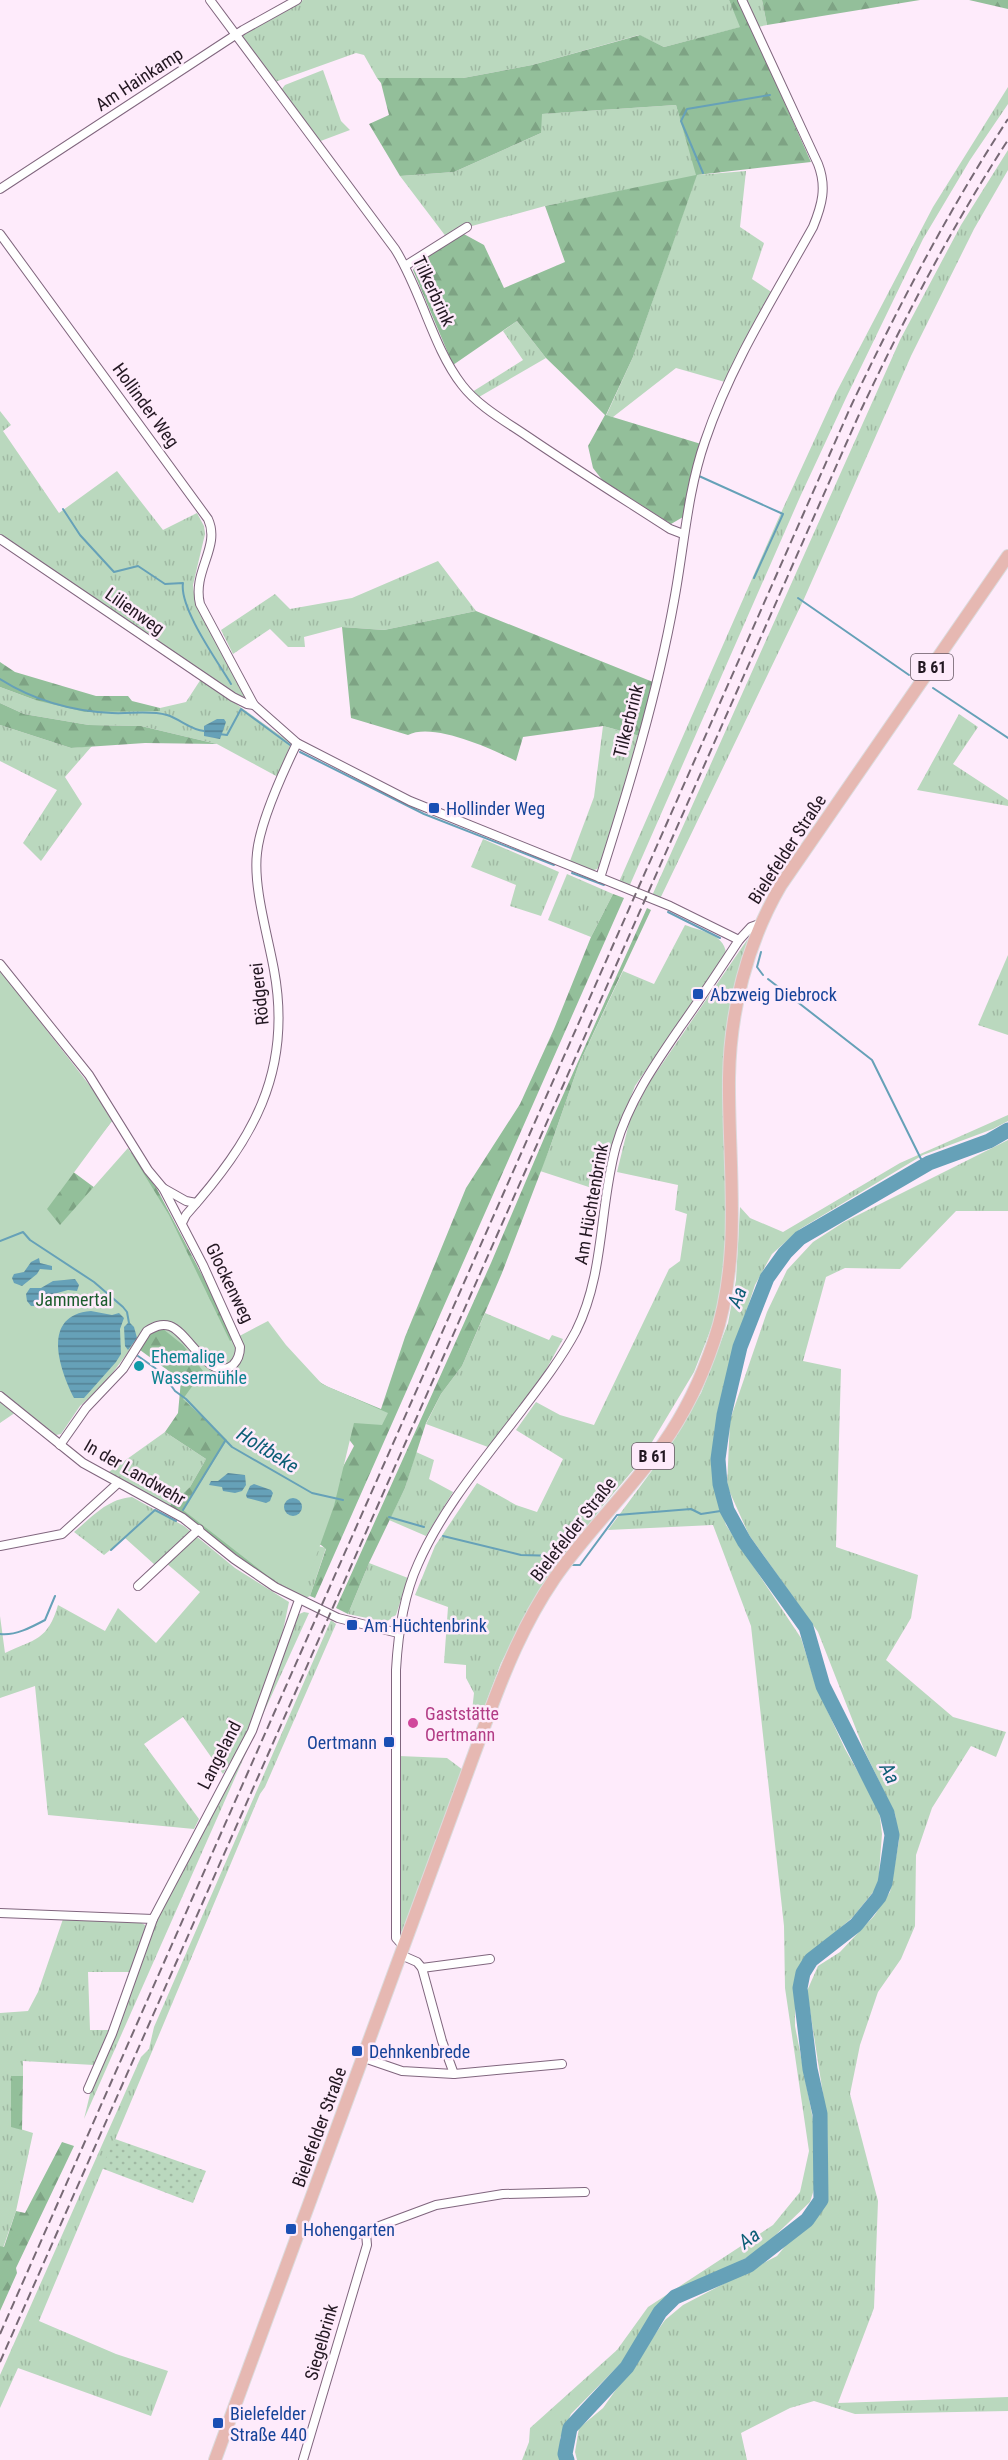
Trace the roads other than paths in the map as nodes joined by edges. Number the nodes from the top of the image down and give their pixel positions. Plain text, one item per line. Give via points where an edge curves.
1 (210, 0) edge
2 (297, 0) edge
3 (742, 0) edge
4 (236, 35) junction
5 (0, 189) edge
6 (467, 227) dead end
7 (0, 234) edge
8 (405, 266) junction
9 (683, 534) junction
10 (0, 539) edge
11 (1008, 556) edge
12 (254, 705) junction
13 (297, 743) junction
14 (600, 878) junction
15 (762, 923) junction
16 (739, 940) junction
17 (0, 964) edge
18 (163, 1188) junction
19 (196, 1203) junction
20 (182, 1223) junction
21 (0, 1396) edge
22 (60, 1445) junction
23 (117, 1484) junction
24 (199, 1529) junction
25 (0, 1546) edge
26 (138, 1586) dead end
27 (299, 1600) junction
28 (398, 1633) junction
29 (0, 1913) edge
30 (153, 1919) junction
31 (403, 1951) junction
32 (490, 1959) dead end
33 (422, 1968) junction
34 (363, 2058) junction
35 (562, 2064) dead end
36 (454, 2074) junction
37 (88, 2089) dead end
38 (585, 2192) dead end
39 (300, 2229) junction
40 (366, 2233) junction
41 (215, 2460) edge
42 (303, 2460) edge

1 - 4 street, Tilkerbrink
2 - 4 street, Am Hainkamp
3 - 9 street, Tilkerbrink via 818,164 824,192 813,227 747,342 721,398 693,479
4 - 5 street, Am Hainkamp
4 - 8 street, Tilkerbrink
6 - 8 street
7 - 12 street, Hollinder Weg via 208,519 211,537 198,596
8 - 9 street, Tilkerbrink via 465,389 582,473
9 - 14 street, Tilkerbrink via 674,602 642,736
10 - 12 street, Lilienweg via 233,697
11 - 15 main road, Bielefelder Straße / B 61 via 787,876
12 - 13 street, Hollinder Weg
13 - 14 street, Hollinder Weg via 420,806
13 - 19 street, Rödgerei via 257,852 257,875 280,1009 278,1053 247,1136 226,1169
14 - 16 street, Hollinder Weg
15 - 16 street, Am Hüchtenbrink via 751,927
15 - 31 main road, Bielefelder Straße / B 61 via 739,991 732,1035 732,1250 728,1290 714,1340 692,1396 663,1445 570,1558 515,1647
16 - 28 street, Am Hüchtenbrink via 644,1082 629,1111 612,1167 590,1295 575,1332 541,1386 465,1485 430,1539 417,1566
17 - 18 street, Glockenweg via 89,1075
18 - 19 street, Glockenweg
18 - 20 street, Glockenweg
19 - 20 street, Rödgerei
20 - 22 street, Glockenweg via 239,1341 237,1360 230,1367 214,1367 172,1326 152,1328
21 - 22 street, In der Landwehr
22 - 23 street, In der Landwehr
23 - 24 street, In der Landwehr
23 - 25 street via 62,1534
24 - 26 street
24 - 27 street, In der Landwehr via 234,1559
27 - 28 street, In der Landwehr via 338,1617
27 - 30 street, Langeland via 252,1731
28 - 31 street, Am Hüchtenbrink via 396,1938
29 - 30 street
30 - 37 street, Langeland
31 - 33 street
31 - 34 main road, Bielefelder Straße / B 61
32 - 33 street
33 - 36 street
34 - 36 street via 402,2071
34 - 39 main road, Bielefelder Straße / B 61
35 - 36 street
38 - 40 street via 496,2195 436,2205
39 - 40 street
39 - 41 main road, Bielefelder Straße / B 61
40 - 42 street, Siegelbrink via 367,2245

